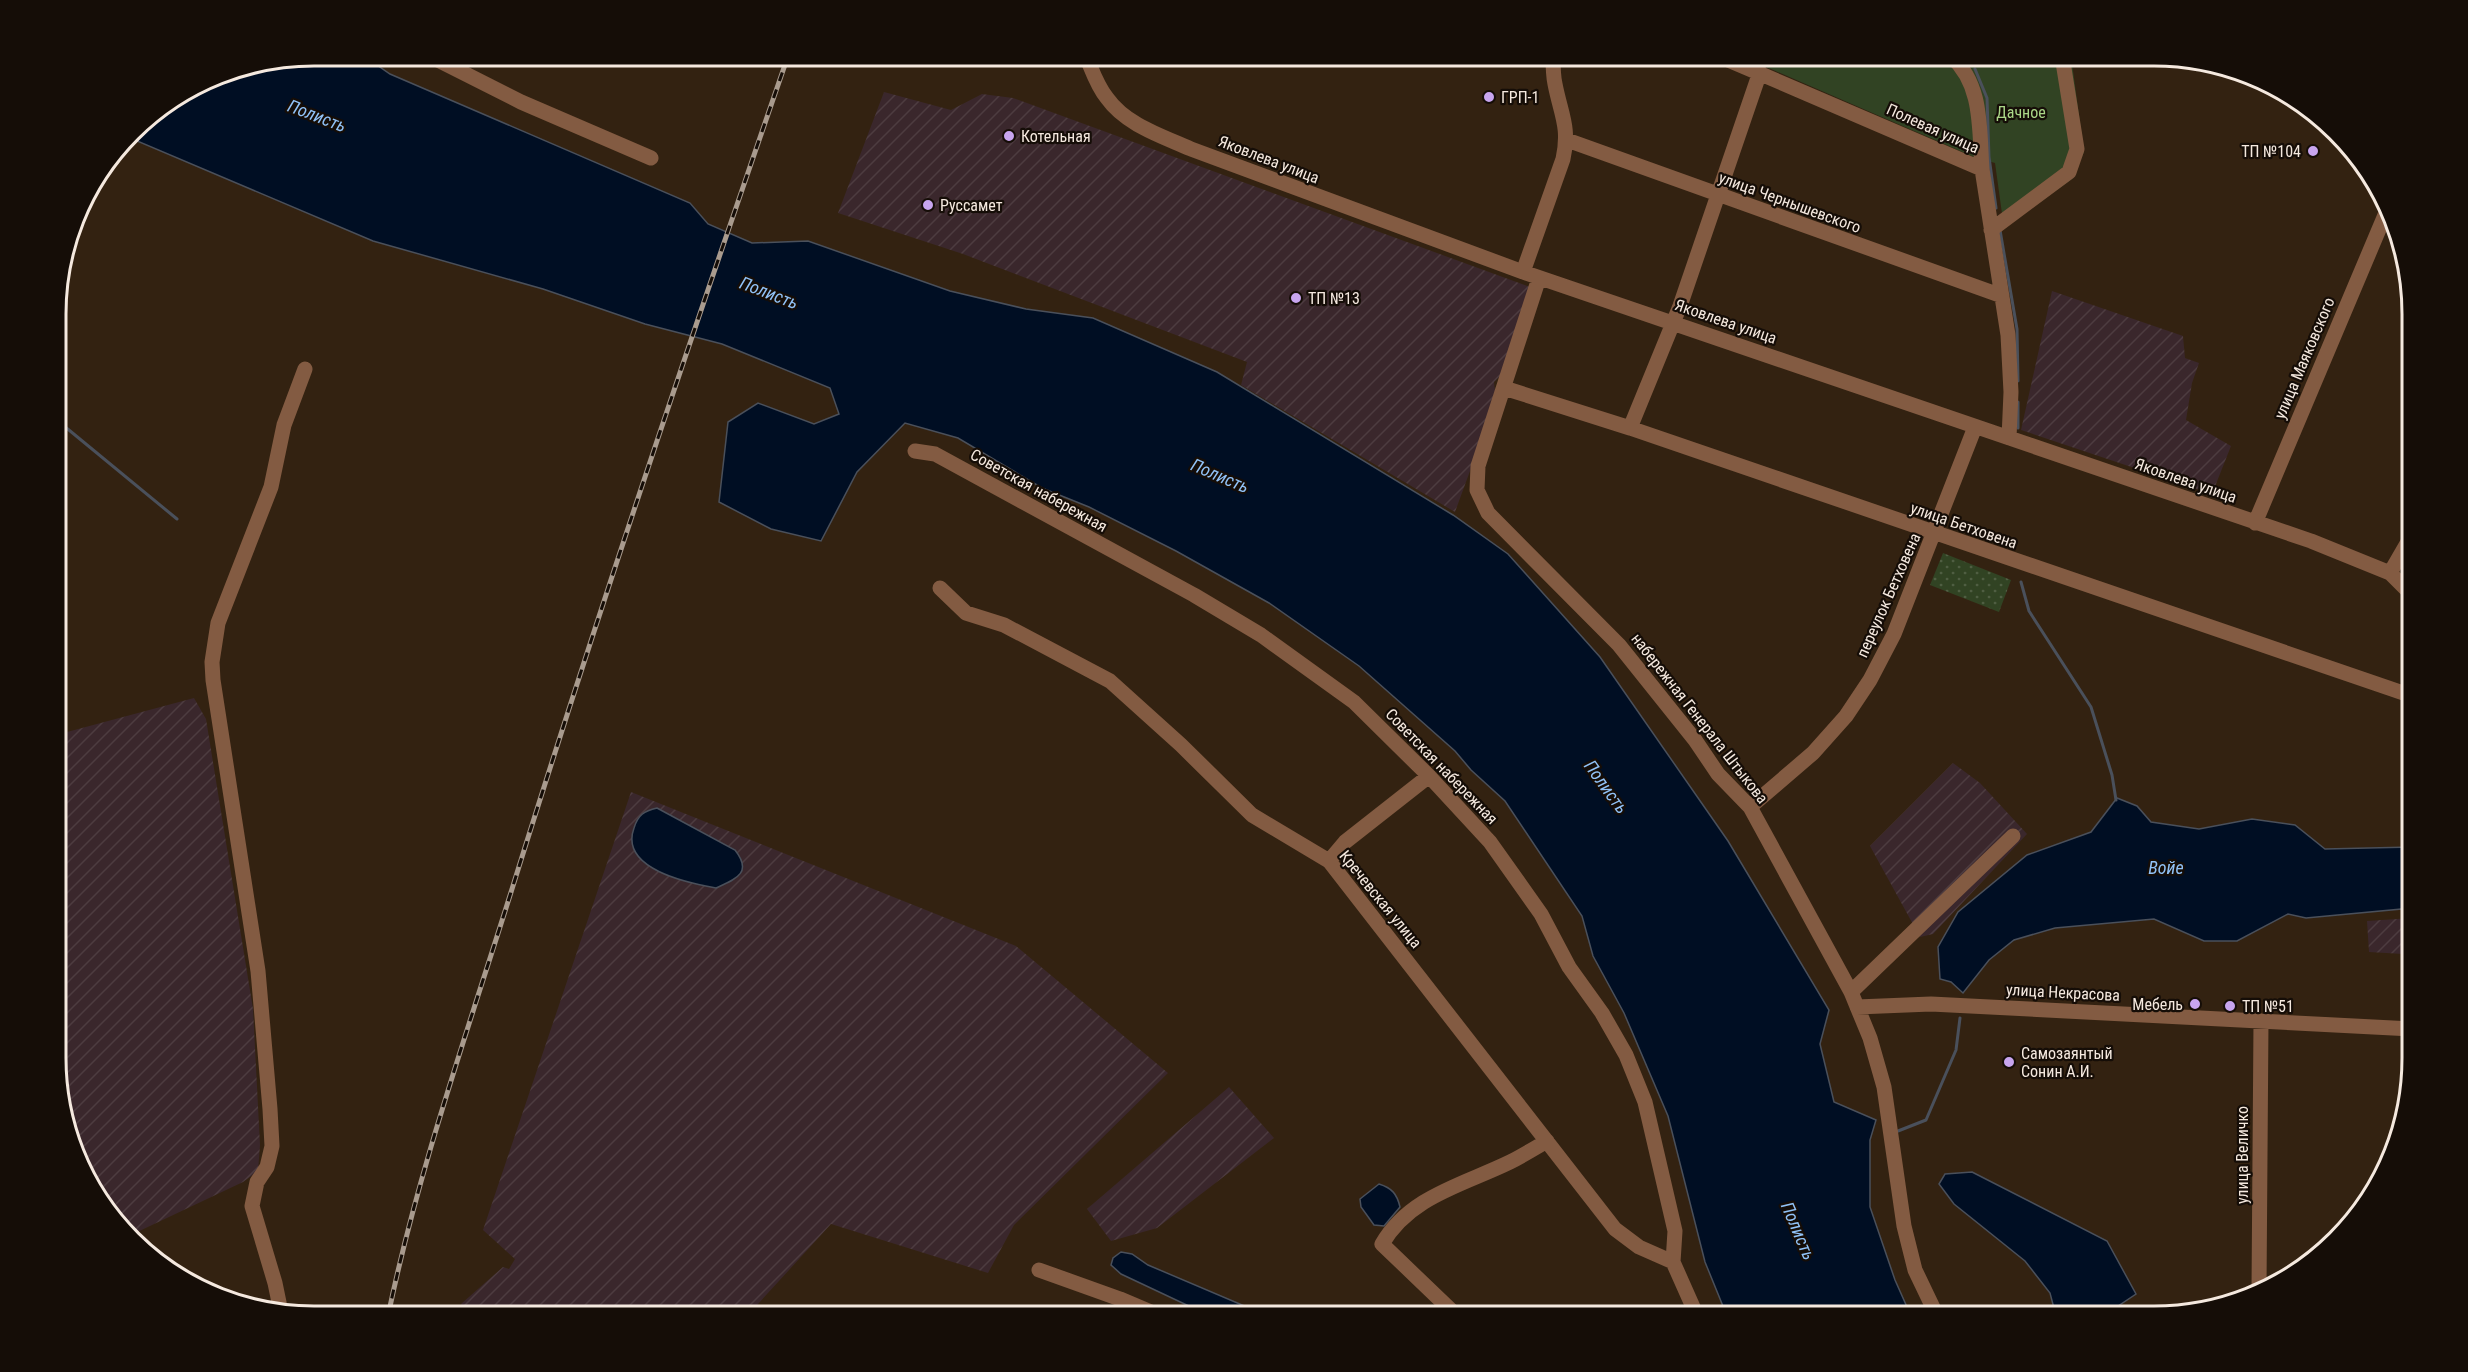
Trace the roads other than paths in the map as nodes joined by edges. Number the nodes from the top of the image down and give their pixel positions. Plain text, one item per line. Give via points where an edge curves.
1 (450, 66) edge
2 (1091, 66) edge
3 (1553, 66) edge
4 (1745, 66) edge
5 (1959, 66) edge
6 (2064, 66) edge
7 (1760, 72) junction
8 (1567, 140) junction
9 (651, 158) dead end
10 (1982, 169) junction
11 (1717, 195) junction
12 (2383, 219) edge
13 (1991, 230) junction
14 (1523, 272) junction
15 (1539, 278) junction
16 (2002, 296) junction
17 (1672, 322) junction
18 (305, 369) dead end
19 (1504, 388) junction
20 (1975, 427) junction
21 (1630, 428) junction
22 (2009, 438) junction
23 (915, 451) dead end
24 (2255, 523) junction
25 (1935, 534) junction
26 (2402, 552) edge
27 (2390, 573) junction
28 (2402, 585) edge
29 (940, 588) dead end
30 (2402, 693) edge
31 (1429, 776) junction
32 (1749, 807) junction
33 (2013, 836) dead end
34 (1329, 861) junction
35 (1854, 1000) junction
36 (2261, 1021) junction
37 (2402, 1028) edge
38 (1547, 1141) junction
39 (1673, 1263) junction
40 (1039, 1270) dead end
41 (2259, 1282) edge
42 (279, 1303) edge
43 (1136, 1306) edge
44 (1447, 1306) edge
45 (1692, 1306) edge
46 (1932, 1306) edge

1 - 9 street via 521,102
2 - 14 street, Яковлева улица via 1107,99 1124,116 1147,130
3 - 8 street
4 - 7 street, Полевая улица
5 - 10 street via 1970,80 1978,105
6 - 13 street via 2077,149 2068,172
7 - 10 street, Полевая улица
7 - 11 street
8 - 11 street, улица Чернышевского
8 - 14 street
10 - 13 street, Полевая улица
11 - 16 street, улица Чернышевского
11 - 17 street
12 - 24 street, улица Маяковского
13 - 16 street, Полевая улица
14 - 15 street, Яковлева улица
15 - 17 street, Яковлева улица
15 - 19 street, набережная Генерала Штыкова
16 - 22 street, Полевая улица via 2009,358
17 - 20 street, Яковлева улица
17 - 21 street
18 - 42 street via 284,425 272,487 218,623 212,662 258,971 270,1109 272,1146 252,1206
19 - 21 street, улица Бетховена
19 - 32 street, набережная Генерала Штыкова via 1478,465 1477,490 1488,513 1619,645 1718,774
20 - 22 street, Яковлева улица
20 - 25 street, переулок Бетховена
21 - 25 street, улица Бетховена
22 - 24 street, Яковлева улица
23 - 31 street, Советская набережная via 935,454 1261,634 1354,702
24 - 27 street, Яковлева улица via 2321,544
25 - 30 street, улица Бетховена
25 - 32 street, переулок Бетховена via 1894,634 1846,716 1813,753
26 - 27 street
27 - 28 street, Яковлева улица
29 - 34 street, Кречевская улица via 966,613 1004,625 1110,681 1252,815
31 - 34 street via 1346,842
31 - 39 street, Советская набережная via 1490,842 1541,914 1569,967 1626,1055 1645,1102 1675,1231
32 - 35 street, набережная Генерала Штыкова
33 - 35 street
34 - 38 street, Кречевская улица
35 - 36 street, улица Некрасова
35 - 46 street, набережная Генерала Штыкова via 1884,1087 1904,1226 1915,1270
36 - 37 street, улица Некрасова
36 - 41 street, улица Величко
38 - 39 street, Кречевская улица via 1615,1229 1639,1247
38 - 44 street via 1442,1191 1392,1226 1382,1244
39 - 45 street, Советская набережная
40 - 43 street

